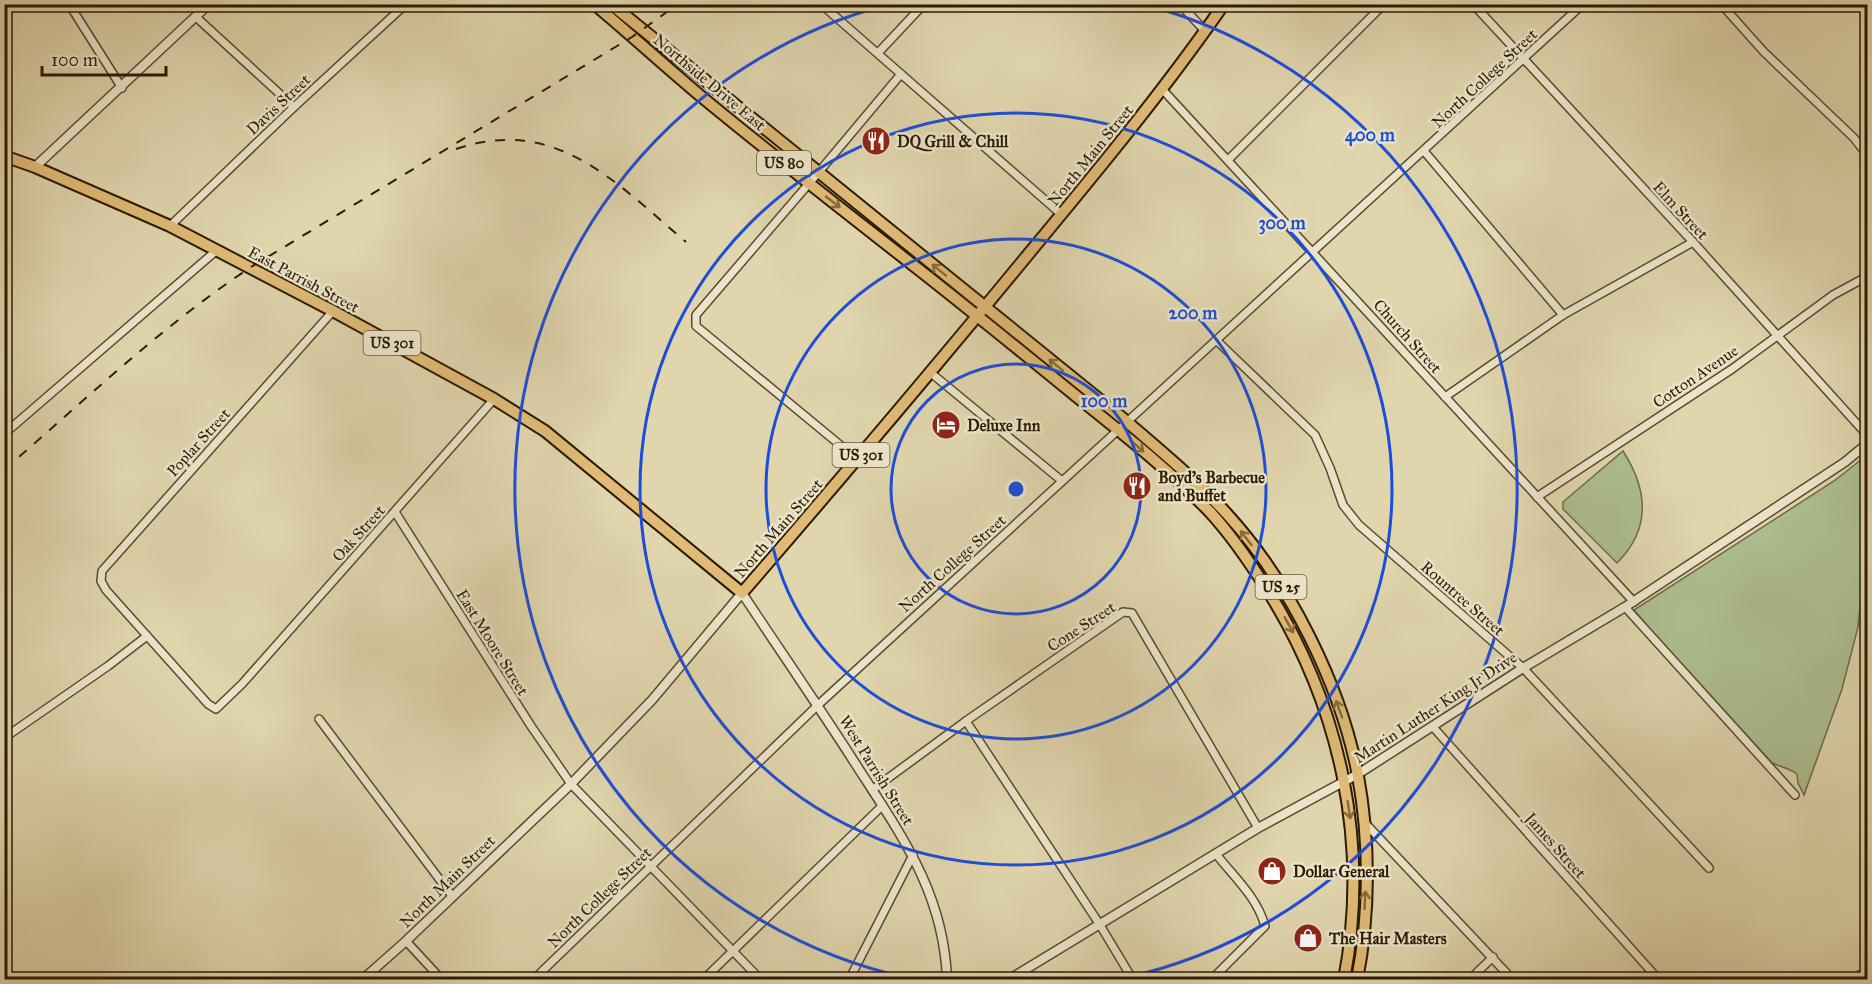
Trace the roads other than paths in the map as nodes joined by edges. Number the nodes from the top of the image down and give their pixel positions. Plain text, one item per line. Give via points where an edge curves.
1 (69, 4) edge
2 (209, 4) edge
3 (406, 4) edge
4 (594, 4) edge
5 (611, 4) edge
6 (821, 4) edge
7 (924, 4) edge
8 (1180, 4) edge
9 (1224, 4) edge
10 (1384, 4) edge
11 (1473, 4) edge
12 (1721, 4) edge
13 (1582, 5) edge
14 (196, 17) junction
15 (1205, 31) junction
16 (878, 53) junction
17 (1523, 59) junction
18 (901, 74) junction
19 (122, 88) junction
20 (1162, 90) junction
21 (294, 107) junction
22 (1424, 151) junction
23 (4, 156) edge
24 (1868, 156) edge
25 (1228, 160) junction
26 (35, 167) junction
27 (818, 173) junction
28 (810, 183) junction
29 (1061, 214) junction
30 (170, 226) junction
31 (1693, 242) junction
32 (217, 250) junction
33 (1314, 252) junction
34 (1868, 276) edge
35 (333, 310) junction
36 (982, 311) junction
37 (1563, 315) junction
38 (1777, 336) junction
39 (1216, 340) junction
40 (931, 373) junction
41 (1445, 397) junction
42 (494, 399) junction
43 (1126, 422) junction
44 (1117, 429) junction
45 (4, 434) edge
46 (1868, 436) edge
47 (1868, 443) edge
48 (857, 459) junction
49 (1062, 481) junction
50 (1536, 497) junction
51 (395, 512) junction
52 (742, 593) junction
53 (1634, 602) junction
54 (1625, 607) junction
55 (147, 636) junction
56 (1523, 668) junction
57 (818, 705) junction
58 (319, 719) dead end
59 (966, 721) junction
60 (1433, 728) junction
61 (4, 738) edge
62 (1358, 774) junction
63 (1344, 783) junction
64 (571, 784) junction
65 (872, 790) junction
66 (1795, 795) dead end
67 (882, 806) junction
68 (1364, 822) junction
69 (1258, 828) junction
70 (1216, 854) junction
71 (913, 855) junction
72 (651, 865) junction
73 (1709, 868) dead end
74 (452, 896) junction
75 (1100, 924) junction
76 (406, 941) junction
77 (734, 950) junction
78 (1493, 957) junction
79 (757, 978) edge
80 (362, 980) edge
81 (442, 980) edge
82 (533, 980) edge
83 (703, 980) edge
84 (849, 980) edge
85 (947, 980) edge
86 (1008, 980) edge
87 (1133, 980) edge
88 (1211, 980) edge
89 (1344, 980) edge
90 (1357, 980) edge
91 (1469, 980) edge
92 (1513, 980) edge
93 (1659, 980) edge

1 - 19 street
2 - 14 street
3 - 21 street, Davis Street
4 - 28 main road, Northside Drive East / US 80
5 - 27 main road, Northside Drive East / US 80
6 - 16 street
7 - 16 street
8 - 15 street
9 - 15 main road, North Main Street
10 - 25 street
11 - 17 street, Elm Street
12 - 24 street
13 - 17 street, North College Street
14 - 19 street
14 - 21 street
15 - 20 main road, North Main Street
16 - 18 street
17 - 22 street, North College Street
17 - 31 street, Elm Street
18 - 27 street
18 - 29 street
19 - 26 street
20 - 25 street, Church Street
20 - 29 main road, North Main Street
21 - 30 street, Davis Street
22 - 33 street, North College Street
22 - 37 street
23 - 26 main road, East Parrish Street / US 301
25 - 33 street, Church Street
26 - 30 main road, East Parrish Street / US 301
27 - 28 street
36 -> 27 main road, Northside Drive East / US 80
28 -> 36 main road, Northside Drive East / US 80
28 - 48 street via 696,315 696,326
29 - 36 main road, North Main Street
30 - 32 main road, East Parrish Street / US 301
31 - 37 street
31 - 38 street, Elm Street
32 - 35 main road, East Parrish Street / US 301
32 - 45 street
33 - 39 street, North College Street
33 - 41 street, Church Street
34 - 38 street, Cotton Avenue via 1833,295
35 - 42 main road, East Parrish Street / US 301
35 - 55 street, Poplar Street via 102,571 101,580 110,595
36 - 40 main road, North Main Street / US 301
43 -> 36 main road, US 25
36 - 44 main road, US 25
37 - 41 street
38 - 46 street, Elm Street
38 - 50 street, Cotton Avenue
39 - 43 street, North College Street
39 - 56 street, Rountree Street via 1315,435 1343,506 1359,525
40 - 48 main road, North Main Street / US 301
40 - 49 street
41 - 50 street, Church Street
42 - 51 street, Oak Street
42 - 52 main road, East Parrish Street / US 301 via 545,431
43 - 44 street, North College Street
62 -> 43 main road, US 25 via 1320,659 1269,568 1228,514
44 - 49 street, North College Street
44 -> 63 main road, US 25 via 1212,515 1254,568 1291,628 1312,674 1329,720
47 - 53 street, Martin Luther King Jr Drive
48 - 52 main road, North Main Street / US 301
49 - 57 street, North College Street
50 - 53 street, Church Street
51 - 55 street, Oak Street via 216,709
51 - 64 street, East Moore Street
52 - 57 street, West Parrish Street
52 - 64 street, North Main Street via 652,700
53 - 54 street, Martin Luther King Jr Drive
54 - 56 street, Martin Luther King Jr Drive
54 - 66 street
55 - 61 street
56 - 60 street, Martin Luther King Jr Drive
56 - 73 street, Rountree Street
57 - 65 street, West Parrish Street
57 - 72 street, North College Street
58 - 74 street
59 - 65 street, Cone Street
59 - 69 street, Cone Street via 1123,612 1132,613
59 - 75 street
60 - 62 street, Martin Luther King Jr Drive
60 - 93 street, James Street
62 - 63 street, Martin Luther King Jr Drive
62 - 68 main road, US 25
63 - 69 street, Martin Luther King Jr Drive
63 -> 89 main road, US 25 via 1353,837 1354,891
64 - 72 street, East Moore Street
64 - 74 street, North Main Street
65 - 67 street, West Parrish Street
67 - 71 street, West Parrish Street
67 - 77 street
68 - 78 street
90 -> 68 main road, US 25 via 1364,925
69 - 70 street, Martin Luther King Jr Drive
70 - 75 street, Martin Luther King Jr Drive
70 - 88 street via 1255,901 1264,926
71 - 84 street
71 - 85 street, West Parrish Street via 934,901 946,954
72 - 77 street, East Moore Street
72 - 82 street, North College Street
74 - 76 street, North Main Street
75 - 86 street, Martin Luther King Jr Drive
75 - 87 street
76 - 80 street, North Main Street
76 - 81 street
77 - 79 street, East Moore Street
77 - 83 street
78 - 91 street
78 - 92 street

